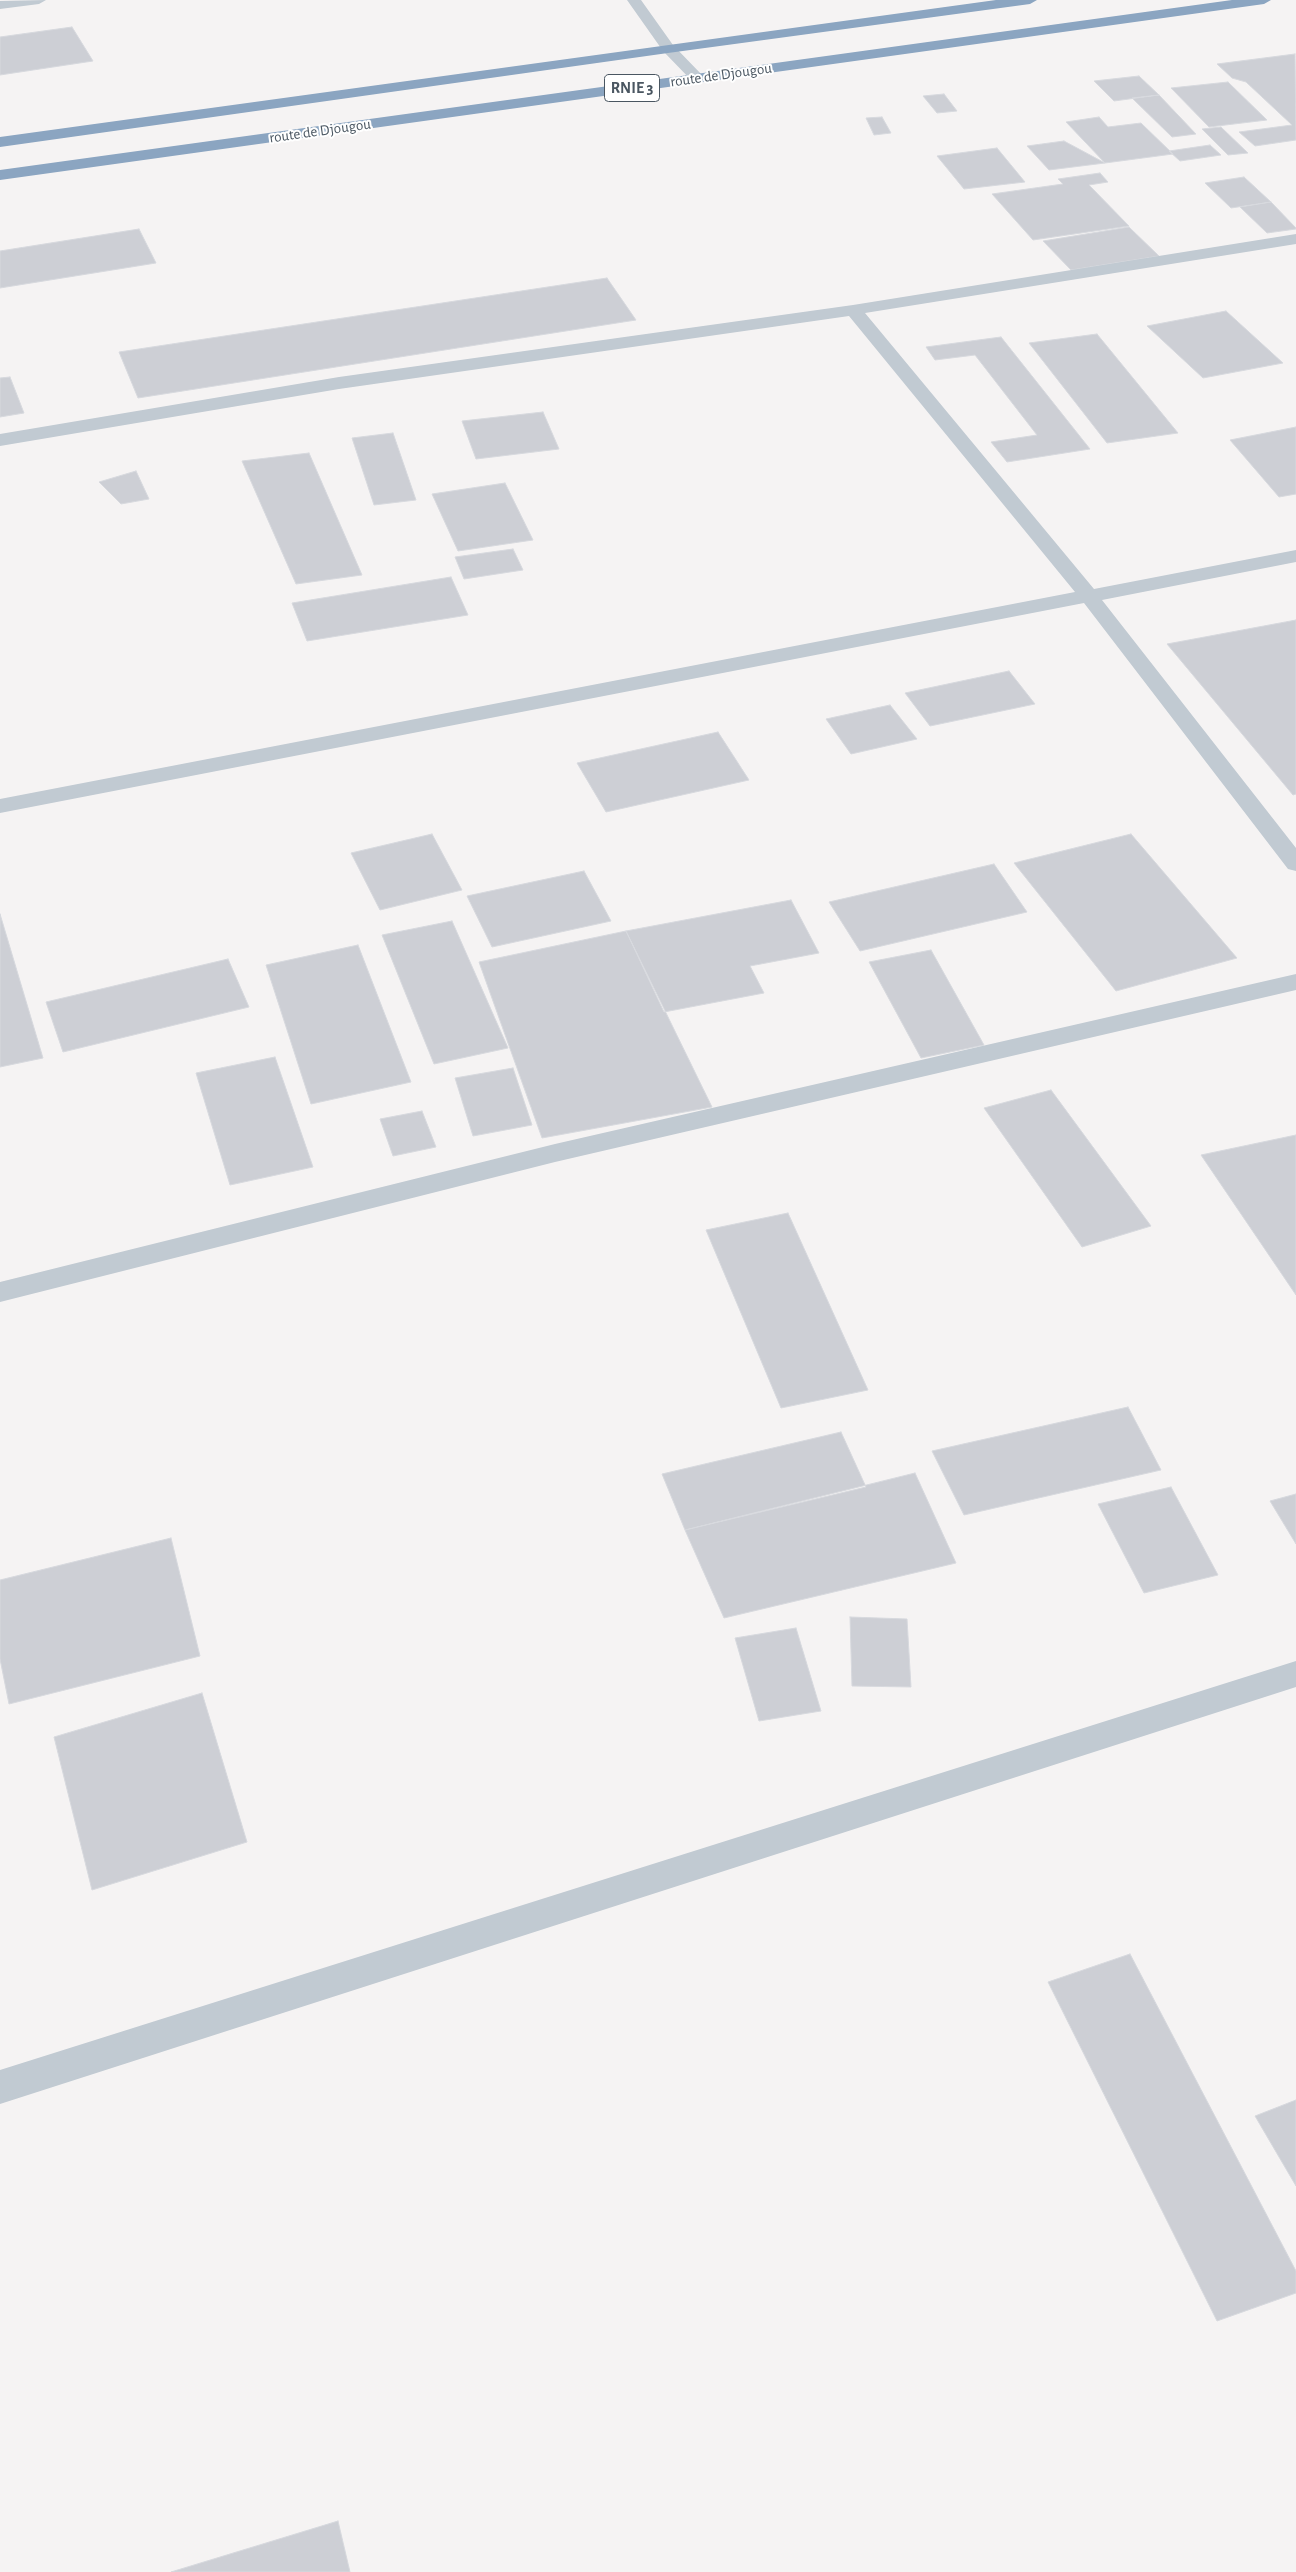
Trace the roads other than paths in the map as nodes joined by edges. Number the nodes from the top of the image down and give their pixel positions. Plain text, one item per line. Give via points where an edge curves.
1 (39, 0) edge
2 (634, 0) edge
3 (1030, 0) edge
4 (1264, 0) edge
5 (0, 5) edge
6 (668, 48) junction
7 (698, 79) junction
8 (0, 142) edge
9 (0, 175) edge
10 (1296, 239) edge
11 (853, 310) junction
12 (0, 440) edge
13 (1296, 556) edge
14 (1088, 595) junction
15 (0, 806) edge
16 (1296, 864) edge
17 (1296, 982) edge
18 (0, 1292) edge
19 (1296, 1674) edge
20 (0, 2087) edge

1 - 5 street
2 - 6 street
3 - 6 highway, route de Djougou / RNIE 3
4 - 7 highway, route de Djougou / RNIE 3
6 - 7 street
6 - 8 highway, route de Djougou / RNIE 3
7 - 9 highway, route de Djougou / RNIE 3
10 - 11 street
11 - 12 street via 339,383
11 - 14 street
13 - 14 street
14 - 15 street
14 - 16 street
17 - 18 street via 555,1153
19 - 20 street

